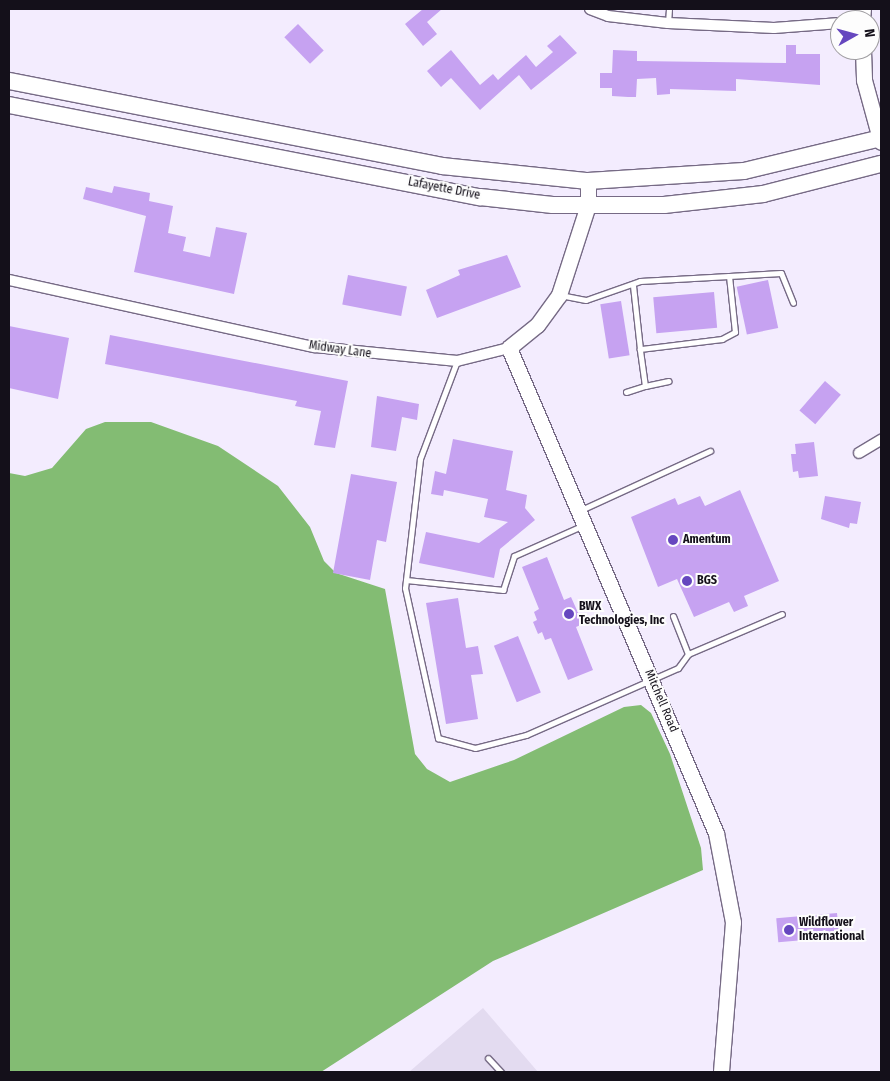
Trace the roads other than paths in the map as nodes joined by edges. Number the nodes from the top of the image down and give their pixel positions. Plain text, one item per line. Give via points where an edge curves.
1 (590, 9) edge
2 (669, 9) edge
3 (668, 23) junction
4 (830, 24) edge
5 (863, 60) edge
6 (9, 81) edge
7 (88, 96) junction
8 (9, 105) edge
9 (83, 120) junction
10 (881, 139) edge
11 (881, 164) edge
12 (588, 182) junction
13 (588, 205) junction
14 (729, 276) junction
15 (9, 280) edge
16 (633, 286) junction
17 (559, 295) junction
18 (793, 303) dead end
19 (509, 348) junction
20 (640, 349) junction
21 (457, 361) junction
22 (668, 381) dead end
23 (645, 386) junction
24 (626, 392) dead end
25 (881, 440) edge
26 (710, 451) dead end
27 (859, 453) dead end
28 (583, 517) junction
29 (406, 580) junction
30 (782, 614) dead end
31 (673, 616) dead end
32 (688, 654) junction
33 (652, 678) junction
34 (488, 1058) dead end
35 (501, 1072) edge
36 (721, 1072) edge

1 - 3 street via 608,16
2 - 3 lane
3 - 4 street via 774,28
5 - 10 street via 864,80
6 - 7 main road, Lafayette Drive
7 - 9 main road
7 - 12 main road, Lafayette Drive via 442,166
8 - 9 main road, Lafayette Drive
9 - 13 main road, Lafayette Drive via 480,197
10 - 12 main road, Lafayette Drive via 744,171
11 - 13 main road, Lafayette Drive via 763,194 664,205
12 - 13 street, Midway Lane
13 - 17 street, Midway Lane
14 - 16 lane via 640,282
14 - 18 lane via 781,273
14 - 20 lane via 735,332 722,339
15 - 21 street, Midway Lane via 315,347
16 - 17 lane via 586,300
16 - 20 lane
17 - 19 street, Midway Lane via 537,326
19 - 21 street, Midway Lane
19 - 28 street, Mitchell Road
20 - 23 lane
21 - 29 lane via 420,459
22 - 23 lane
23 - 24 lane
25 - 27 street
26 - 28 lane
28 - 29 lane via 514,556 503,590
28 - 33 street, Mitchell Road
29 - 33 lane via 438,738 458,747 474,748 526,736
30 - 32 lane
31 - 32 lane
32 - 33 lane via 678,668
33 - 36 street, Mitchell Road via 716,833 728,876 733,922
34 - 35 lane

